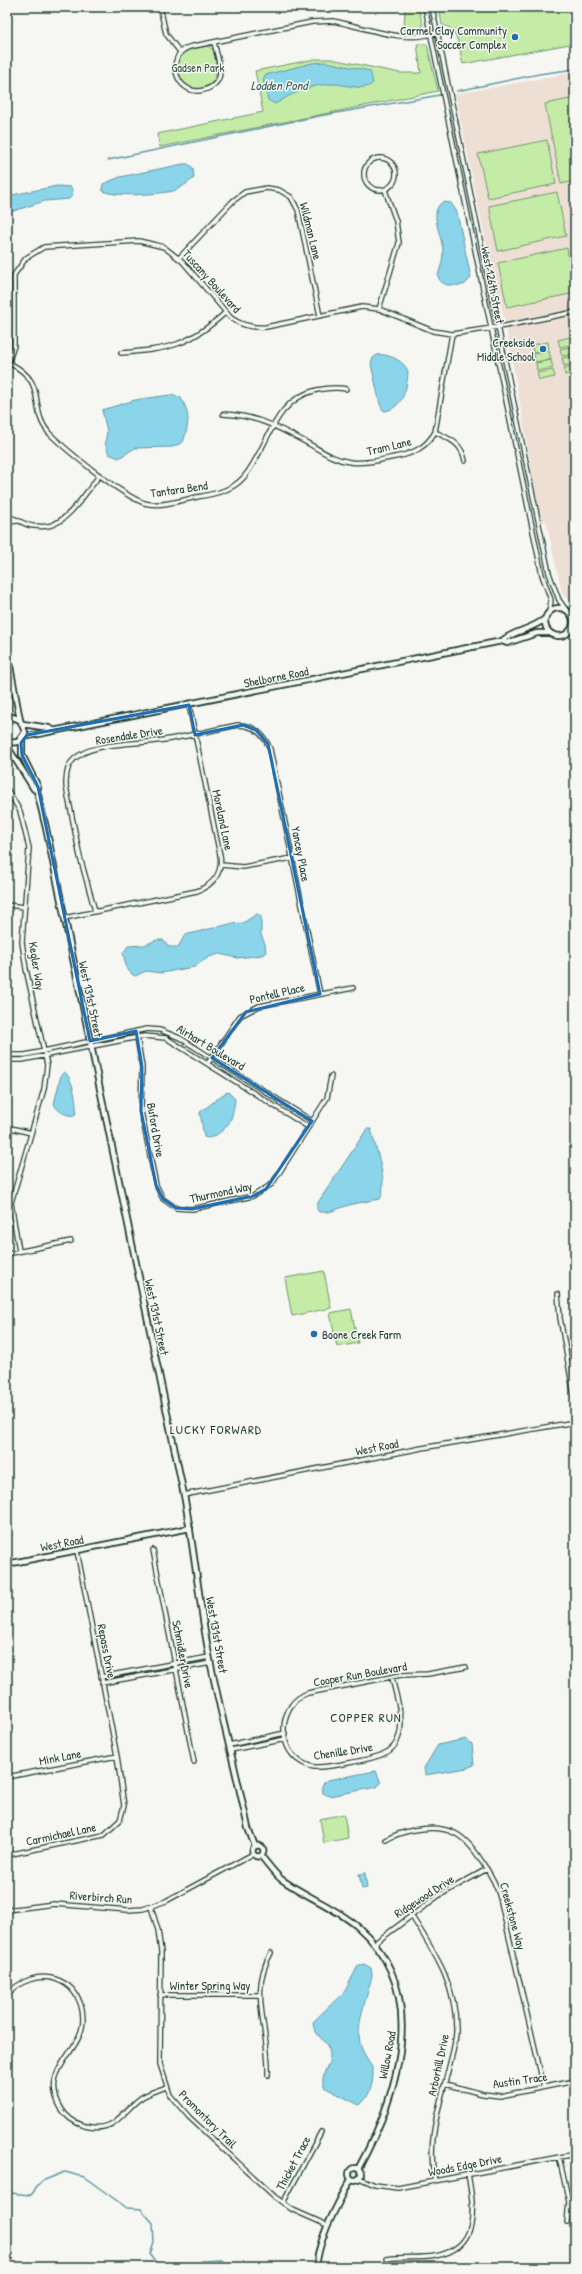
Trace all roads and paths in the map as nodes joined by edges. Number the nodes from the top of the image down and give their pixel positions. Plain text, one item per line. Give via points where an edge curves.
1 (160, 7) edge
2 (426, 7) edge
3 (432, 7) edge
4 (438, 32) junction
5 (431, 34) junction
6 (214, 42) junction
7 (180, 52) junction
8 (385, 190) junction
9 (179, 258) junction
10 (379, 309) junction
11 (226, 312) junction
12 (575, 312) edge
13 (320, 316) junction
14 (495, 327) junction
15 (452, 334) junction
16 (121, 353) dead end
17 (8, 365) edge
18 (346, 390) dead end
19 (223, 414) dead end
20 (274, 425) junction
21 (435, 432) junction
22 (465, 461) dead end
23 (100, 475) junction
24 (7, 517) edge
25 (18, 521) junction
26 (7, 522) edge
27 (566, 610) junction
28 (548, 615) junction
29 (573, 616) edge
30 (575, 629) edge
31 (570, 631) junction
32 (551, 634) junction
33 (502, 641) junction
34 (7, 650) edge
35 (7, 695) edge
36 (188, 704) junction
37 (7, 713) edge
38 (7, 718) edge
39 (22, 722) junction
40 (249, 726) joint
41 (53, 730) junction
42 (195, 735) junction
43 (23, 738) junction
44 (7, 744) edge
45 (7, 789) edge
46 (37, 791) junction
47 (292, 858) junction
48 (221, 865) junction
49 (7, 905) edge
50 (24, 907) junction
51 (95, 911) junction
52 (64, 918) junction
53 (353, 988) dead end
54 (320, 994) junction
55 (136, 1031) junction
56 (137, 1037) junction
57 (90, 1041) junction
58 (91, 1048) junction
59 (45, 1053) junction
60 (7, 1055) edge
61 (212, 1058) junction
62 (7, 1060) edge
63 (208, 1063) junction
64 (331, 1076) dead end
65 (312, 1121) junction
66 (7, 1126) edge
67 (308, 1127) junction
68 (31, 1133) junction
69 (169, 1204) joint
70 (71, 1240) dead end
71 (19, 1251) junction
72 (7, 1254) edge
73 (558, 1294) dead end
74 (575, 1401) edge
75 (575, 1422) edge
76 (184, 1495) junction
77 (190, 1528) junction
78 (77, 1550) junction
79 (153, 1550) dead end
80 (7, 1564) edge
81 (209, 1657) junction
82 (174, 1663) junction
83 (211, 1663) junction
84 (466, 1667) dead end
85 (176, 1669) junction
86 (392, 1676) junction
87 (101, 1677) junction
88 (102, 1683) junction
89 (286, 1736) junction
90 (229, 1745) junction
91 (231, 1750) junction
92 (116, 1756) junction
93 (194, 1762) dead end
94 (7, 1778) edge
95 (386, 1840) dead end
96 (255, 1846) junction
97 (252, 1854) junction
98 (7, 1856) edge
99 (261, 1856) junction
100 (487, 1869) junction
101 (151, 1907) junction
102 (7, 1910) edge
103 (411, 1915) junction
104 (374, 1943) junction
105 (271, 1953) dead end
106 (7, 1995) edge
107 (160, 1995) junction
108 (259, 1995) junction
109 (268, 2074) dead end
110 (575, 2081) edge
111 (445, 2084) junction
112 (166, 2087) junction
113 (544, 2087) junction
114 (321, 2132) dead end
115 (575, 2154) edge
116 (559, 2157) junction
117 (358, 2169) junction
118 (468, 2174) junction
119 (360, 2178) junction
120 (351, 2179) junction
121 (435, 2181) junction
122 (283, 2203) junction
123 (567, 2222) dead end
124 (327, 2225) junction
125 (386, 2259) dead end
126 (316, 2267) edge

1 - 7 street via 166,34
2 - 5 street, West 126th Street
3 - 4 street, West 126th Street
4 - 5 street
4 - 14 street, West 126th Street
5 - 6 street via 406,37 321,20
5 - 14 street, West 126th Street
6 - 7 street via 189,47
6 - 7 street via 219,77 213,86 202,90 188,90 178,80 176,66
8 - 8 street via 396,179 395,168 387,159 373,159 365,166 364,178 370,187
8 - 10 street via 396,221 399,243
9 - 11 street, Tuscany Boulevard
9 - 13 street, Wildman Lane via 240,195 263,188 279,190 293,199 298,210
9 - 17 street, Tuscany Boulevard via 164,247 139,241 49,246 34,252 22,261 14,276 14,346
10 - 13 street, Tuscany Boulevard via 362,307
10 - 15 street, Tuscany Boulevard via 425,329
11 - 13 street, Tuscany Boulevard via 241,324 255,327
11 - 16 street via 204,331 183,343 160,349
12 - 14 street, Tuscany Boulevard
14 - 15 street, Tuscany Boulevard
14 - 27 street, West 126th Street via 550,577
14 - 28 street, West 126th Street via 542,574 551,600
15 - 21 street
17 - 23 street, Tantara Bend via 23,371 31,380 42,423 49,433
18 - 20 street, Tantara Bend via 331,388 298,397 283,409
19 - 20 street, Tram Lane via 244,415
20 - 21 street, Tram Lane via 332,457 357,462 376,461 413,453 426,444
20 - 23 street, Tantara Bend via 243,478 233,487 219,493 163,504 149,504 129,497
21 - 22 street via 457,444
23 - 25 street via 67,516 58,523 49,526 30,526
24 - 25 street
25 - 26 street
27 - 28 street via 556,609
27 - 29 street
28 - 32 street via 546,628
28 - 33 street, Shelborne Road via 533,627
29 - 31 street
30 - 31 street
31 - 32 street via 562,636
32 - 33 street, Shelborne Road via 537,633 507,643
33 - 36 street, Shelborne Road
34 - 39 street
35 - 37 street
36 - 41 street, Shelborne Road
36 - 42 street, Moreland Lane
38 - 39 street, Shelborne Road via 15,718
39 - 41 street, Shelborne Road
39 - 43 street, West 131st Street
40 - 42 street, Rosendale Drive via 238,725
40 - 47 street, Yancey Place via 261,734 270,749
41 - 43 street, Shelborne Road
42 - 48 street, Moreland Lane
42 - 51 street, Rosendale Drive via 89,751 78,756 69,766 66,786 80,856
43 - 44 street, Shelborne Road
43 - 46 street, West 131st Street via 22,755 34,777
44 - 46 street, West 131st Street
45 - 50 street, Kegler Way via 20,811 29,848
46 - 52 street, West 131st Street
47 - 48 street via 243,867
47 - 54 street, Yancey Place
48 - 51 street, Moreland Lane via 211,883 197,891
49 - 50 street
50 - 59 street, Kegler Way via 23,954
51 - 52 street, Moreland Lane
52 - 57 street, West 131st Street
53 - 54 street, Pontell Place
54 - 61 street, Pontell Place via 260,1006 246,1012 240,1016
55 - 56 street, Buford Drive
55 - 57 street, Airhart Boulevard
55 - 61 street, Airhart Boulevard via 154,1029 171,1033
56 - 58 street, Airhart Boulevard
56 - 63 street, Airhart Boulevard via 166,1038
56 - 69 street, Buford Drive via 142,1067 141,1111 156,1185 163,1199
57 - 58 street, West 131st Street
57 - 59 street, Airhart Boulevard
58 - 59 street, Airhart Boulevard
58 - 76 street, West 131st Street
59 - 60 street
59 - 62 street via 22,1060
59 - 68 street, Kegler Way via 46,1084
61 - 63 street, Pontell Place
61 - 65 street, Airhart Boulevard
63 - 67 street, Airhart Boulevard
64 - 65 street, Thurmond Way via 327,1098
65 - 67 street, Thurmond Way
66 - 68 street
67 - 69 street, Thurmond Way via 272,1184 259,1194 192,1209 183,1210
68 - 71 street, Kegler Way via 11,1203
70 - 71 street
71 - 72 street
73 - 74 street
75 - 76 street, West Road via 422,1448
76 - 77 street, West 131st Street
77 - 78 street, West Road
77 - 81 street, West 131st Street
78 - 80 street, West Road
78 - 87 street, Repass Drive
79 - 82 street, Schmidler Drive
81 - 82 street
81 - 83 street, West 131st Street
82 - 85 street, Schmidler Drive
82 - 87 street
83 - 85 street
83 - 90 street, West 131st Street
84 - 86 street, Cooper Run Boulevard via 428,1674
85 - 88 street
85 - 93 street, Schmidler Drive
86 - 89 street, Cooper Run Boulevard via 300,1696 286,1713
86 - 89 street, Chenille Drive via 401,1728 397,1742 383,1755 315,1767 295,1758
87 - 88 street, Repass Drive
88 - 92 street, Repass Drive
89 - 90 street
89 - 91 street
90 - 91 street, West 131st Street
91 - 96 street, West 131st Street via 248,1828
92 - 94 street, Mink Lane
92 - 98 street, Carmichael Lane via 124,1806 115,1827 95,1838
95 - 100 street, Creekstone Way via 396,1833 442,1828 454,1832 473,1846
96 - 97 street
96 - 99 street, West 131st Street via 262,1848
97 - 99 street via 256,1857
97 - 101 street, Riverbirch Run
99 - 104 street, Willow Road via 280,1877 341,1913
100 - 103 street, Ridgewood Drive via 438,1896
100 - 113 street, Creekstone Way via 502,1902
101 - 102 street, Riverbirch Run via 128,1910 48,1904
101 - 107 street, Promontory Trail via 160,1944
103 - 104 street, Ridgewood Drive
103 - 111 street, Arborhill Drive via 442,1966 453,2006 455,2039
104 - 117 street, Willow Road via 393,1977 402,2014 403,2032 381,2125
105 - 108 street via 262,1972
106 - 112 street via 21,1983 38,1977 62,1982 77,1996 82,2012 82,2027 59,2068 54,2085 60,2106 73,2121 92,2127 112,2124 122,2118 143,2096
107 - 108 street, Winter Spring Way
107 - 112 street, Promontory Trail via 160,2064
108 - 109 street via 269,2058
110 - 113 street, Austin Trace
111 - 113 street, Austin Trace via 493,2096
111 - 121 street, Arborhill Drive via 432,2140 431,2161
112 - 122 street, Promontory Trail via 184,2112
114 - 122 street, Thicket Trace
115 - 116 street, Woods Edge Drive
116 - 118 street, Woods Edge Drive
116 - 123 street via 569,2202
117 - 119 street
117 - 120 street via 349,2172
118 - 121 street, Woods Edge Drive
118 - 125 street via 474,2208 470,2229 464,2240 454,2248 435,2256
119 - 120 street
119 - 121 street, Woods Edge Drive via 375,2185 393,2188
120 - 124 street
122 - 124 street, Promontory Trail
124 - 126 street via 321,2239

